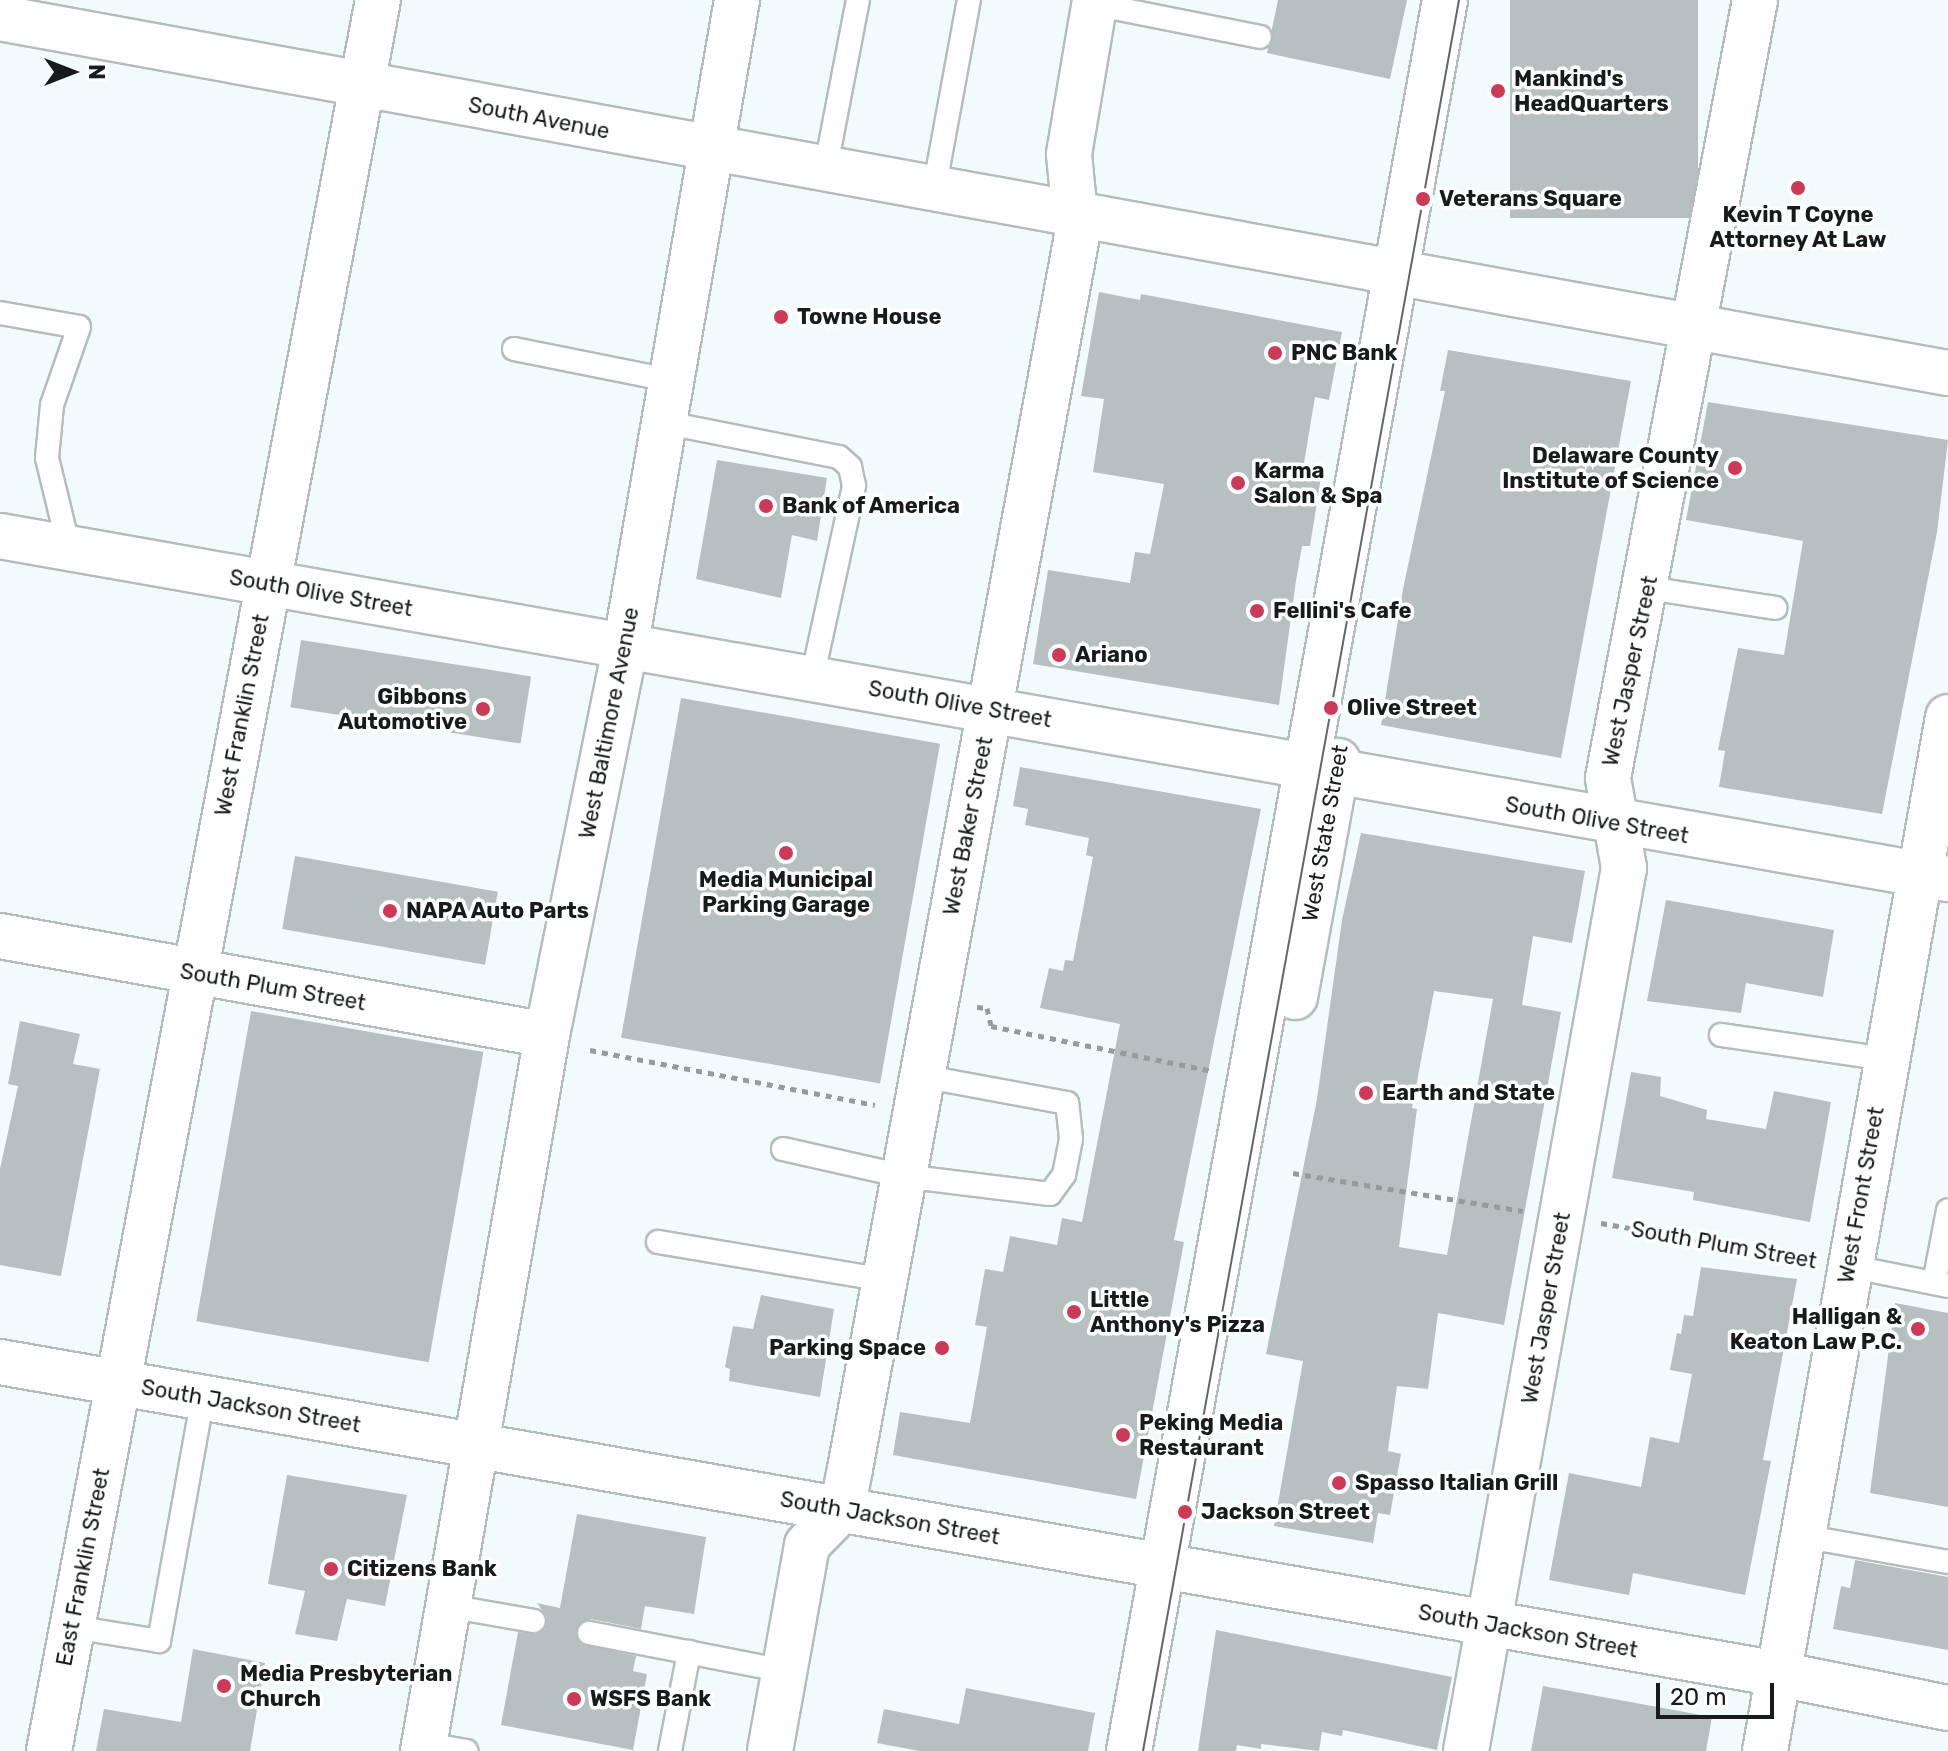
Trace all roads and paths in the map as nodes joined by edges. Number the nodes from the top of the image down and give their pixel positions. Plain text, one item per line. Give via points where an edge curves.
1 (378, 0) edge
2 (737, 0) edge
3 (858, 0) edge
4 (969, 0) edge
5 (1445, 0) edge
6 (1475, 0) edge
7 (1755, 0) edge
8 (1094, 2) edge
9 (0, 18) edge
10 (1260, 37) dead end
11 (364, 85) junction
12 (710, 150) junction
13 (825, 171) junction
14 (934, 190) junction
15 (1079, 216) junction
16 (1410, 276) junction
17 (0, 313) edge
18 (1694, 329) junction
19 (514, 349) dead end
20 (1948, 373) edge
21 (669, 380) junction
22 (662, 422) junction
23 (0, 536) edge
24 (69, 548) junction
25 (267, 583) junction
26 (1648, 588) junction
27 (1775, 608) dead end
28 (625, 649) junction
29 (812, 679) junction
30 (990, 709) junction
31 (1948, 717) edge
32 (1322, 769) junction
33 (1619, 825) junction
34 (1934, 877) edge
35 (0, 936) edge
36 (194, 973) junction
37 (972, 1007) dead end
38 (547, 1035) junction
39 (1721, 1035) dead end
40 (590, 1050) dead end
41 (1886, 1059) junction
42 (1221, 1073) dead end
43 (922, 1076) junction
44 (879, 1105) dead end
45 (783, 1149) dead end
46 (1293, 1173) dead end
47 (903, 1176) junction
48 (1948, 1210) edge
49 (1528, 1211) dead end
50 (1601, 1223) dead end
51 (658, 1242) dead end
52 (1848, 1266) junction
53 (884, 1280) junction
54 (1941, 1284) edge
55 (0, 1362) edge
56 (117, 1382) junction
57 (203, 1397) junction
58 (478, 1445) junction
59 (842, 1509) junction
60 (1802, 1536) junction
61 (1948, 1562) edge
62 (1177, 1568) junction
63 (448, 1606) junction
64 (534, 1621) dead end
65 (1488, 1625) junction
66 (72, 1627) junction
67 (589, 1633) dead end
68 (689, 1652) junction
69 (784, 1671) junction
70 (1779, 1674) junction
71 (1948, 1708) edge
72 (438, 1749) edge
73 (49, 1751) edge
74 (670, 1751) edge
75 (770, 1751) edge
76 (1129, 1751) edge
77 (1160, 1751) edge
78 (1466, 1751) edge
79 (1765, 1751) edge

1 - 11 street, West Franklin Street
2 - 12 street, West Baltimore Avenue
3 - 13 lane
4 - 14 lane
5 - 16 street, West State Street
6 - 16 street, West State Street
7 - 18 street, West Jasper Street
8 - 10 lane
8 - 15 street, West Baker Street via 1069,154
9 - 11 street, South Avenue
11 - 12 street, South Avenue
11 - 25 street, West Franklin Street
12 - 13 street, South Avenue
12 - 21 street, West Baltimore Avenue
13 - 14 street, South Avenue
14 - 15 street, South Avenue
15 - 16 street
15 - 30 street, West Baker Street
16 - 18 street
16 - 32 street, West State Street
17 - 24 lane via 79,327 52,405 47,458
18 - 20 street
18 - 26 street, West Jasper Street
19 - 21 lane
21 - 22 street, West Baltimore Avenue
22 - 28 street, West Baltimore Avenue
22 - 29 lane via 839,457 850,467 854,486
23 - 24 street, South Olive Street
24 - 25 street, South Olive Street
25 - 28 street, South Olive Street
25 - 36 street, West Franklin Street
26 - 27 lane
26 - 33 street, West Jasper Street via 1608,778
28 - 29 street, South Olive Street
28 - 38 street, West Baltimore Avenue
29 - 30 street, South Olive Street
30 - 32 street, South Olive Street
30 - 43 street, West Baker Street
31 - 34 street, West Front Street
32 - 33 street, South Olive Street
32 - 62 street, West State Street
33 - 34 street, South Olive Street
33 - 65 street, West Jasper Street via 1624,868
34 - 41 street, West Front Street
35 - 36 street, South Plum Street
36 - 38 street, South Plum Street
36 - 56 street, West Franklin Street
37 - 42 path via 987,1008 991,1026
38 - 58 street, West Baltimore Avenue
39 - 41 lane
40 - 44 path
41 - 52 street, West Front Street
43 - 47 street, West Baker Street
43 - 47 lane via 1067,1103 1071,1139 1064,1175 1050,1194
45 - 47 lane
46 - 49 path
47 - 53 street, West Baker Street
48 - 54 lane
50 - 52 path, South Plum Street
51 - 53 lane
52 - 54 lane
52 - 60 street, West Front Street
53 - 59 street, West Baker Street
55 - 56 street, South Jackson Street
56 - 57 street, South Jackson Street
56 - 66 street, East Franklin Street
57 - 58 street, South Jackson Street
57 - 66 lane via 159,1641
58 - 59 street, South Jackson Street
58 - 63 street, West Baltimore Avenue
59 - 62 street, South Jackson Street
59 - 69 street via 807,1545
60 - 61 lane
60 - 70 street, West Front Street
62 - 65 street, South Jackson Street
62 - 76 street
62 - 77 street
63 - 64 lane
63 - 72 street, West Baltimore Avenue
65 - 70 street, South Jackson Street
65 - 78 street, West Jasper Street
66 - 73 street, East Franklin Street
67 - 68 lane
68 - 69 lane
68 - 74 lane
69 - 75 street
70 - 71 street, South Jackson Street
70 - 79 street, West Front Street

